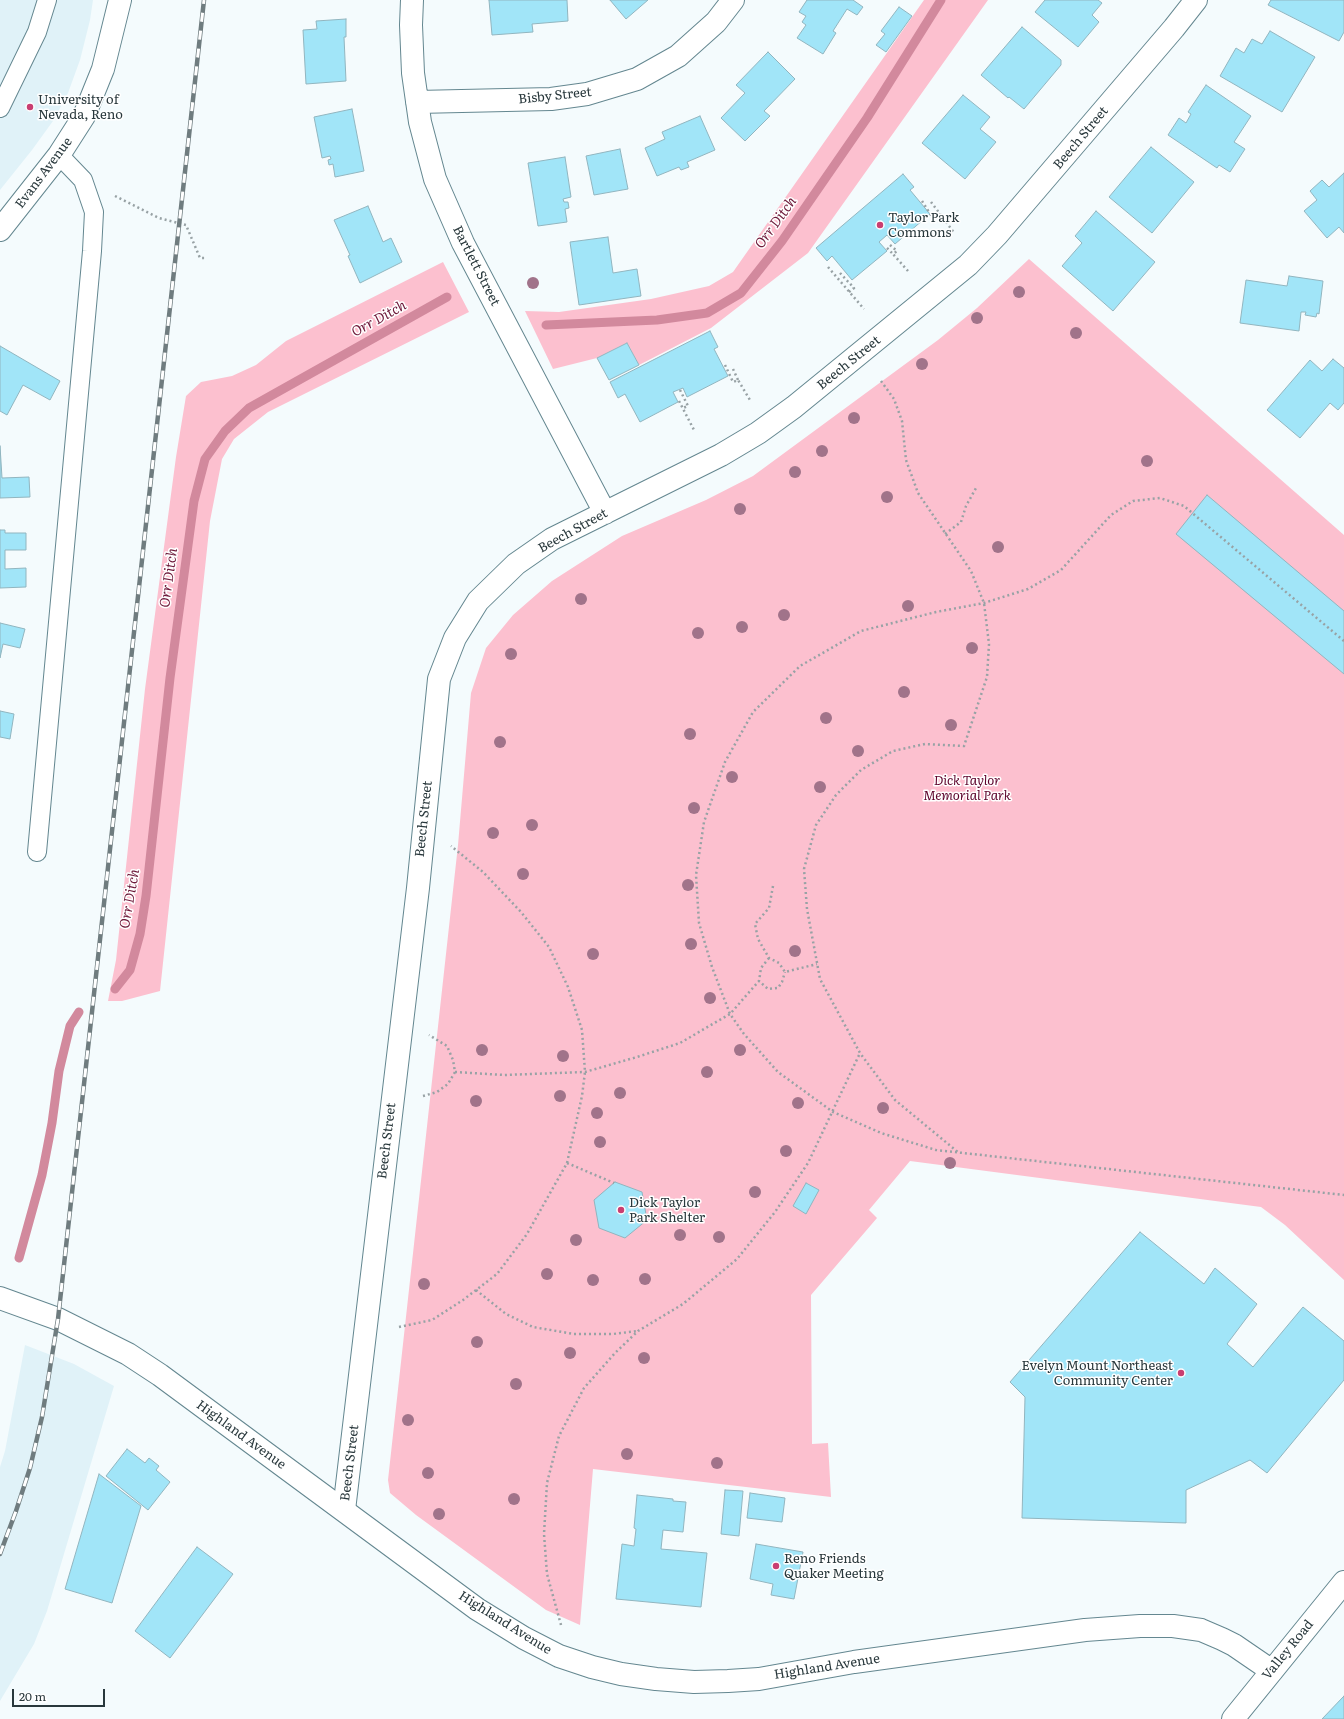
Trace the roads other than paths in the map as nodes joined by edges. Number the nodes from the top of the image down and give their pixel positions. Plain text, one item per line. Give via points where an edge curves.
1 (47, 0) edge
2 (120, 0) edge
3 (412, 0) edge
4 (733, 0) edge
5 (1196, 0) edge
6 (417, 102) junction
7 (0, 108) edge
8 (59, 154) junction
9 (0, 230) edge
10 (605, 513) junction
11 (36, 852) dead end
12 (0, 1298) edge
13 (344, 1510) junction
14 (1344, 1582) edge
15 (1272, 1671) junction
16 (1233, 1719) edge

1 - 7 lane via 37,32
2 - 8 street, Evans Avenue via 109,51 94,93 84,116
3 - 6 street, Bartlett Street via 413,74
4 - 6 street, Bisby Street via 716,22 678,56 637,79 587,94 545,100
5 - 10 street, Beech Street via 1002,230 968,265 794,407 758,433 721,455
6 - 10 street, Bartlett Street via 435,179 463,243
8 - 9 street, Evans Avenue
8 - 11 lane via 83,180 94,212
10 - 13 street, Beech Street via 552,539 516,564 478,601 455,638 439,679 417,896
12 - 13 street, Highland Avenue via 58,1319 128,1354
13 - 15 street, Highland Avenue via 477,1609 524,1638 559,1656 621,1674 694,1682 751,1679 1085,1630 1140,1626 1174,1626 1201,1630 1234,1645
14 - 15 street, Valley Road
15 - 16 street, Valley Road

